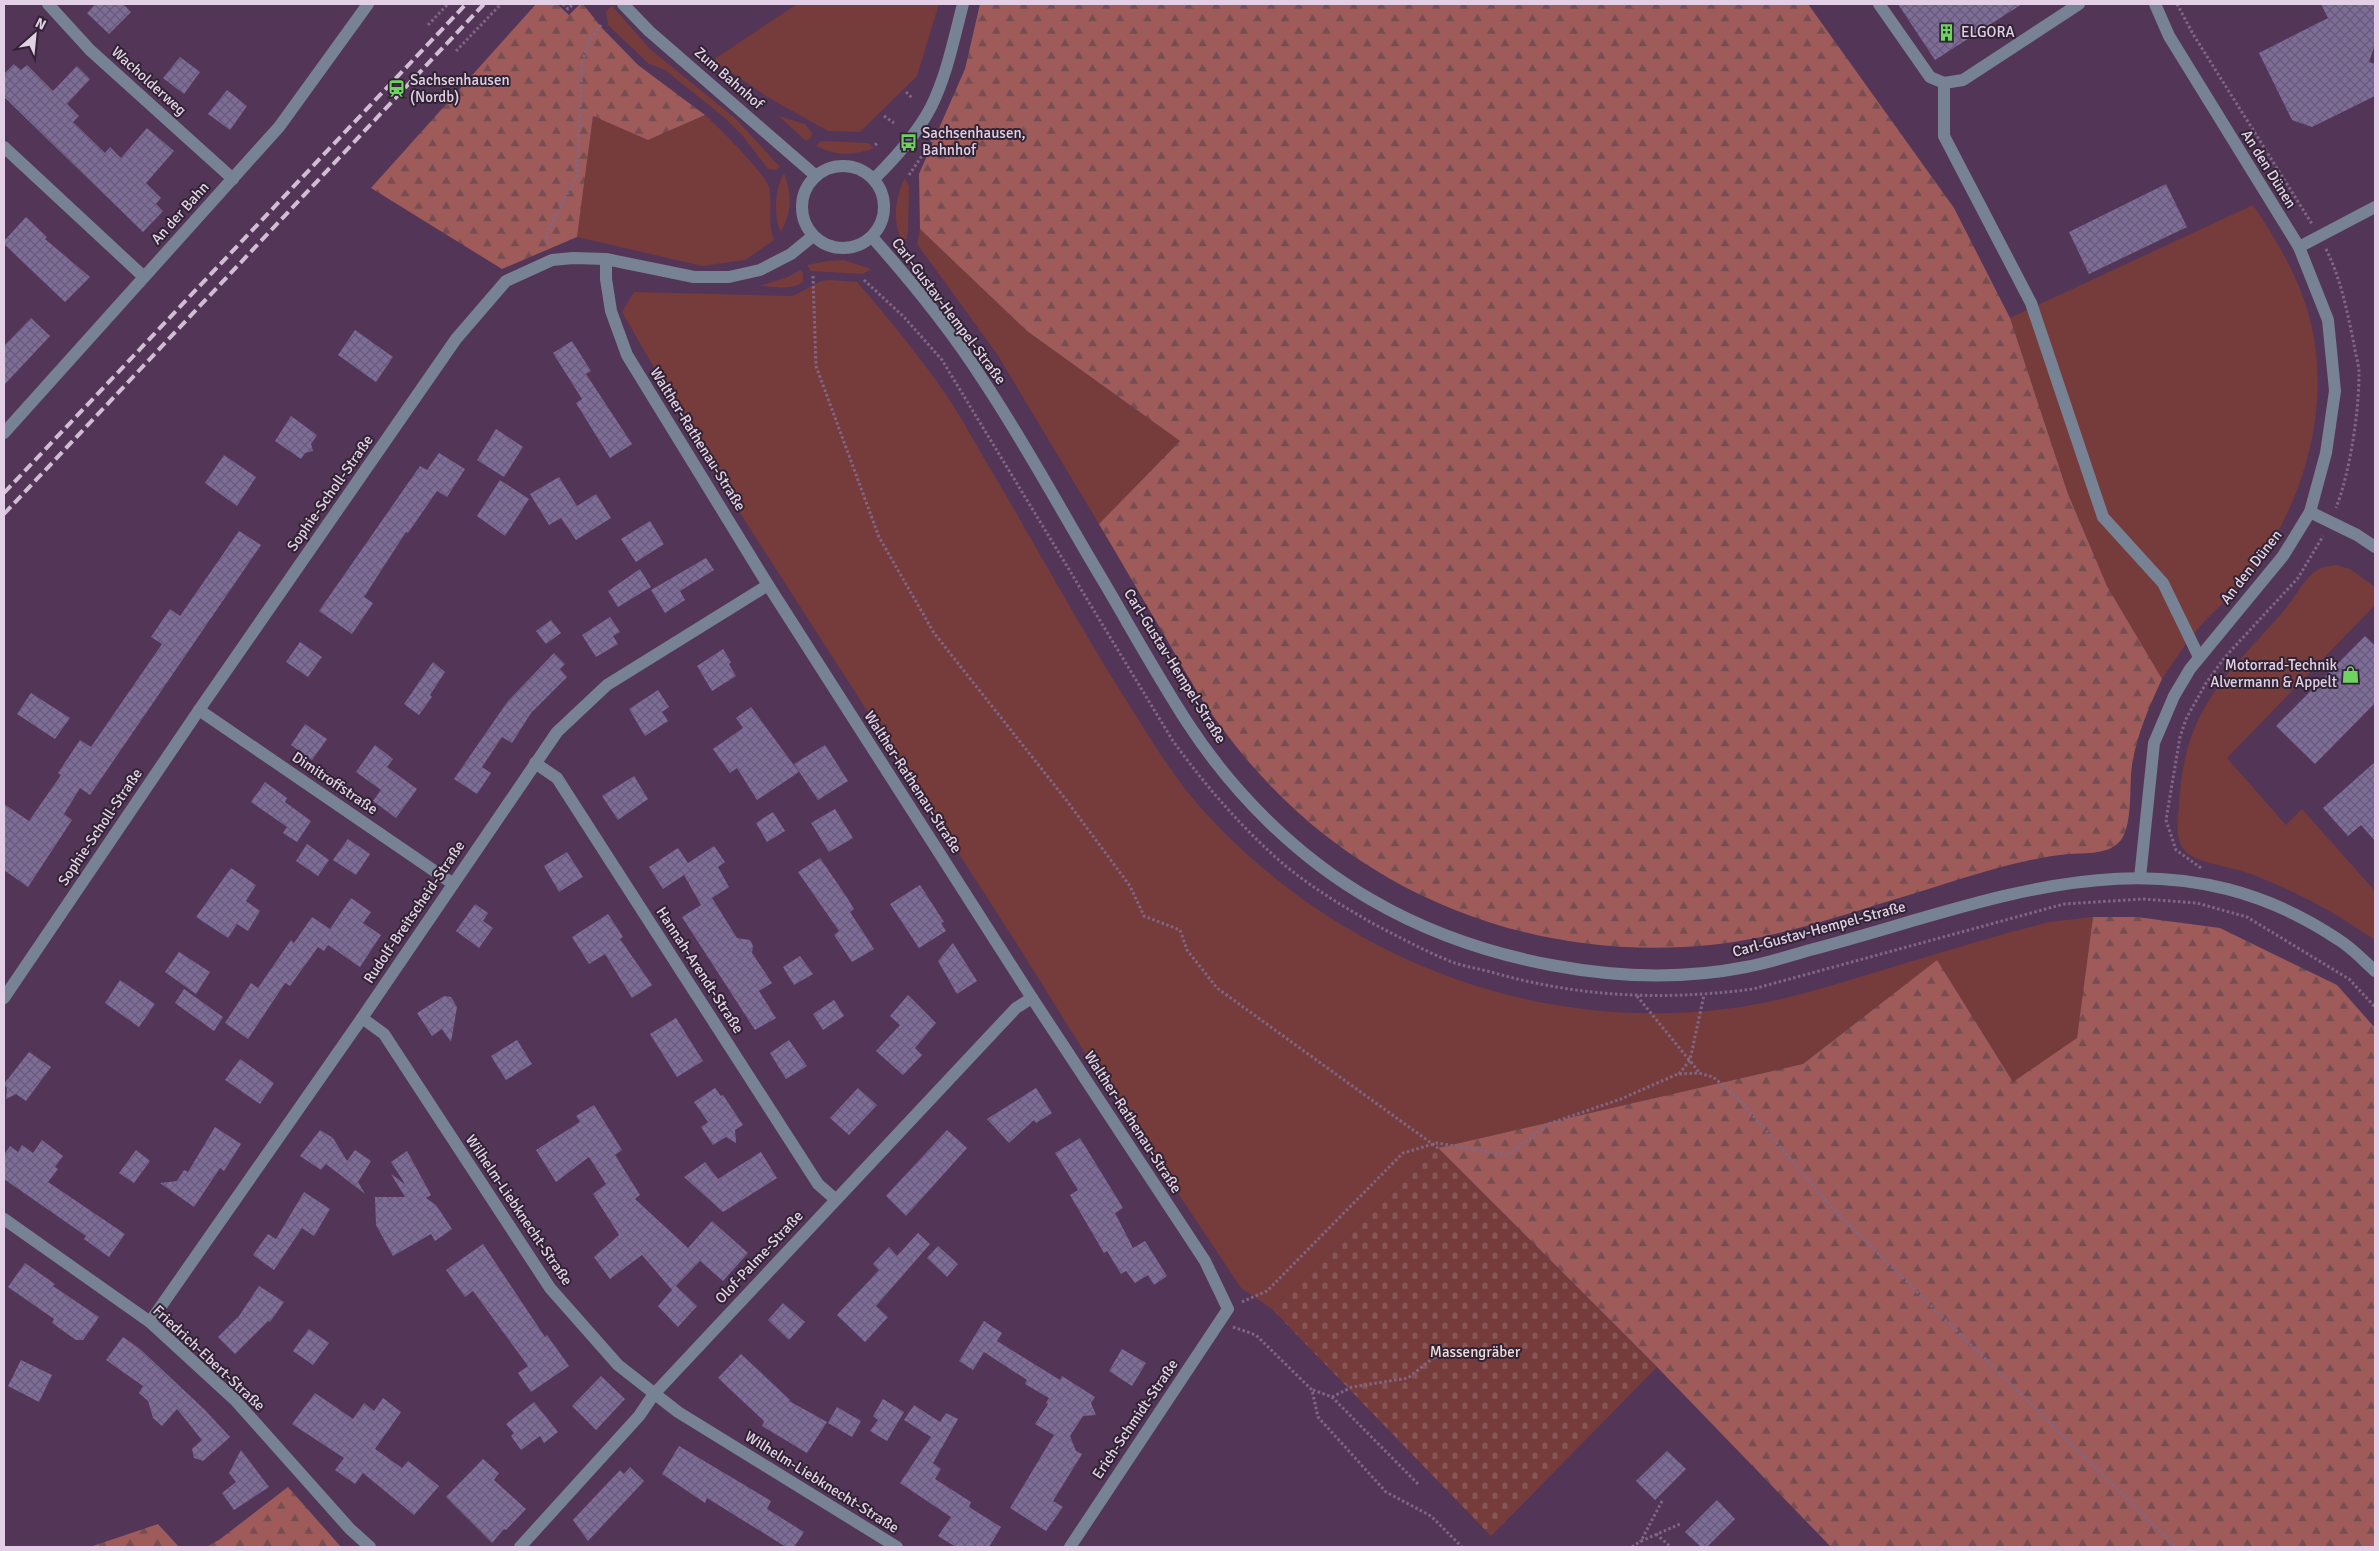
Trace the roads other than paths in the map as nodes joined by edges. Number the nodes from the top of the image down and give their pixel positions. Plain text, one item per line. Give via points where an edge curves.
1 (48, 4) edge
2 (368, 4) edge
3 (623, 4) edge
4 (963, 4) edge
5 (1880, 4) edge
6 (2079, 4) edge
7 (2155, 4) edge
8 (1944, 83) junction
9 (4, 147) edge
10 (816, 176) junction
11 (233, 179) junction
12 (874, 179) junction
13 (2375, 207) edge
14 (813, 236) junction
15 (872, 238) junction
16 (2299, 248) junction
17 (606, 258) junction
18 (144, 277) junction
19 (4, 433) edge
20 (2310, 512) junction
21 (2375, 548) edge
22 (768, 585) junction
23 (2199, 657) junction
24 (199, 710) junction
25 (535, 762) junction
26 (2140, 878) junction
27 (452, 883) junction
28 (2375, 971) edge
29 (4, 998) edge
30 (1032, 998) junction
31 (362, 1018) junction
32 (835, 1199) junction
33 (4, 1219) edge
34 (1228, 1309) joint
35 (150, 1322) junction
36 (654, 1394) junction
37 (370, 1547) edge
38 (520, 1547) edge
39 (897, 1547) edge
40 (1070, 1547) edge

1 - 11 street, Wacholderweg via 90,50
2 - 11 street, An der Bahn via 279,127
3 - 10 street, Zum Bahnhof via 649,31
4 - 12 street via 952,48 931,106 908,142
5 - 8 street via 1930,77
6 - 8 street via 1963,80
7 - 16 street, An den Dünen via 2169,36
8 - 23 street via 1944,136 2031,303 2103,517 2164,583
9 - 18 street
10 - 12 street via 839,166 864,171
10 - 14 street via 809,184 802,205 802,216
11 - 18 street, An der Bahn
12 - 15 street via 885,202 880,227
13 - 16 street
14 - 15 street via 836,248 855,247
14 - 17 street, Sophie-Scholl-Straße via 791,254 760,270 729,277 694,277
15 - 26 street, Carl-Gustav-Hempel-Straße via 983,379 1187,723 1209,754 1238,790 1274,826 1369,898 1456,940 1518,958 1626,974 1688,973 1747,967 2021,891 2072,882
16 - 20 street, An den Dünen via 2328,320 2334,391 2326,453
17 - 22 street, Walther-Rathenau-Straße via 611,311 627,355
17 - 24 street, Sophie-Scholl-Straße via 552,260 536,266 506,281 478,311
18 - 19 street, An der Bahn
20 - 21 street via 2357,535
20 - 23 street, An den Dünen via 2283,556
22 - 25 street, Rudolf-Breitscheid-Straße via 607,685 557,732
22 - 30 street, Walther-Rathenau-Straße
23 - 26 street, An den Dünen via 2174,696 2154,743
24 - 27 street, Dimitroffstraße
24 - 29 street, Sophie-Scholl-Straße
25 - 27 street, Rudolf-Breitscheid-Straße
25 - 32 street, Hannah-Arendt-Straße via 557,778 818,1184
26 - 28 street, Carl-Gustav-Hempel-Straße via 2200,882 2238,890 2293,914 2341,941
27 - 31 street, Rudolf-Breitscheid-Straße
30 - 32 street, Olof-Palme-Straße via 1016,1008
30 - 34 street, Walther-Rathenau-Straße via 1204,1261
31 - 35 street, Rudolf-Breitscheid-Straße
31 - 36 street, Wilhelm-Liebknecht-Straße via 384,1034 550,1288 618,1365
32 - 36 street, Olof-Palme-Straße
33 - 35 street, Friedrich-Ebert-Straße
34 - 40 street, Erich-Schmidt-Straße
35 - 37 street, Friedrich-Ebert-Straße via 235,1400 350,1529
36 - 38 street, Olof-Palme-Straße via 639,1416
36 - 39 street, Wilhelm-Liebknecht-Straße

